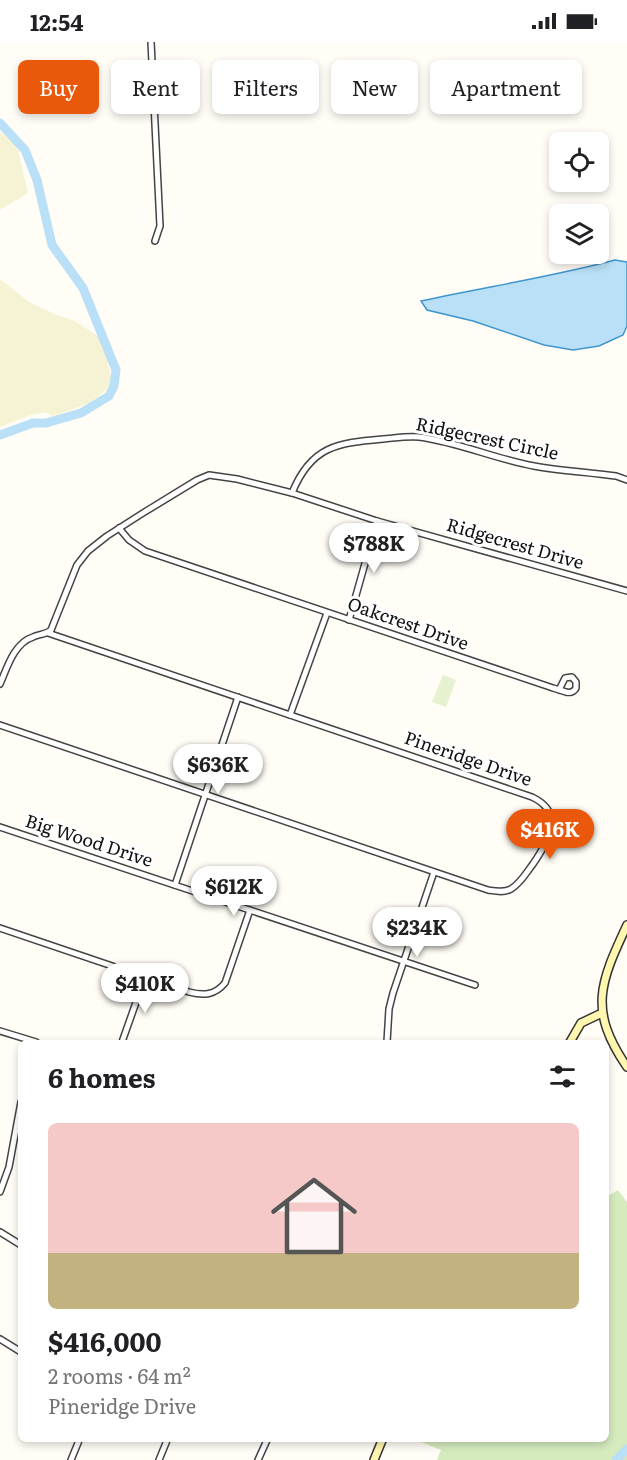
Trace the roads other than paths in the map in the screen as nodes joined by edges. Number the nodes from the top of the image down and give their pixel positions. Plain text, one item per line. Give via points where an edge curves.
1 (151, 42) edge
2 (155, 241) dead end
3 (627, 480) edge
4 (292, 493) junction
5 (377, 521) junction
6 (119, 528) junction
7 (627, 591) edge
8 (327, 613) junction
9 (349, 620) junction
10 (48, 633) junction
11 (0, 684) edge
12 (559, 690) dead end
13 (238, 697) junction
14 (290, 715) junction
15 (0, 725) edge
16 (206, 794) junction
17 (0, 827) edge
18 (434, 872) junction
19 (175, 885) junction
20 (250, 910) junction
21 (627, 925) edge
22 (0, 928) edge
23 (404, 961) junction
24 (145, 977) junction
25 (475, 985) dead end
26 (602, 1013) junction
27 (0, 1030) edge
28 (28, 1040) edge
29 (123, 1040) edge
30 (387, 1040) edge
31 (571, 1040) edge
32 (627, 1066) edge
33 (18, 1118) edge
34 (0, 1192) edge
35 (0, 1233) edge
36 (18, 1243) edge
37 (0, 1339) edge
38 (18, 1350) edge
39 (78, 1442) edge
40 (166, 1442) edge
41 (266, 1442) edge
42 (382, 1442) edge
43 (71, 1460) edge
44 (159, 1460) edge
45 (258, 1460) edge
46 (374, 1460) edge

1 - 2 street via 160,226
3 - 4 street, Ridgecrest Circle via 534,466 436,441 404,437 349,442 328,449 305,467
4 - 5 street, Ridgecrest Drive
4 - 6 street, Ridgecrest Drive via 209,475
5 - 7 street, Ridgecrest Drive
5 - 9 street
6 - 8 street, Oakcrest Drive via 145,551
6 - 10 street, Ridgecrest Drive via 88,551 77,565
8 - 9 street, Oakcrest Drive
8 - 14 street
9 - 12 street, Oakcrest Drive
10 - 11 street via 22,643
10 - 13 street, Pineridge Drive
13 - 14 street, Pineridge Drive
13 - 16 street
14 - 18 street, Pineridge Drive via 532,797 547,809 552,825 549,839 521,881 511,889 488,890
15 - 16 street, Pineridge Drive
16 - 18 street, Pineridge Drive
16 - 19 street
17 - 19 street, Big Wood Drive
18 - 23 street
19 - 20 street, Big Wood Drive
20 - 23 street, Big Wood Drive
20 - 24 street via 228,977 218,991 197,994
21 - 26 main road via 606,970
22 - 24 street
23 - 25 street, Big Wood Drive
23 - 30 street via 389,1009
24 - 29 street
26 - 31 main road via 581,1023
26 - 32 main road via 608,1036
27 - 28 street
33 - 34 street
35 - 36 street
37 - 38 street
39 - 43 street
40 - 44 street
41 - 45 street
42 - 46 main road

